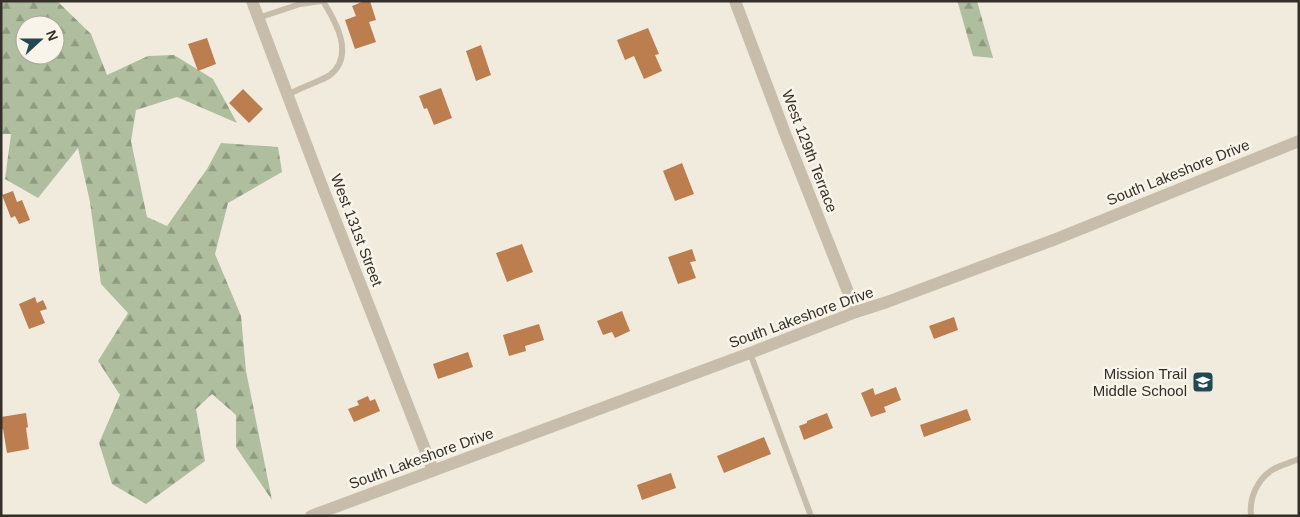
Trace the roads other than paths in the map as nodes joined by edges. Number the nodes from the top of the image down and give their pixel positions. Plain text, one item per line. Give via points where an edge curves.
1 (252, 1) edge
2 (322, 1) edge
3 (734, 1) edge
4 (258, 18) junction
5 (288, 95) junction
6 (1299, 141) edge
7 (856, 312) junction
8 (750, 353) junction
9 (1299, 459) edge
10 (433, 470) junction
11 (311, 516) edge
12 (810, 516) edge
13 (1252, 516) edge

1 - 4 street, West 131st Street
2 - 4 lane via 300,4
2 - 5 lane via 340,34 343,50 340,64 330,76
3 - 7 street, West 129th Terrace
4 - 5 street, West 131st Street
5 - 10 street, West 131st Street
6 - 7 street, South Lakeshore Drive via 1056,239
7 - 8 street, South Lakeshore Drive
8 - 10 street, South Lakeshore Drive
8 - 12 lane
9 - 13 lane via 1274,469 1262,479 1254,493
10 - 11 street, South Lakeshore Drive

